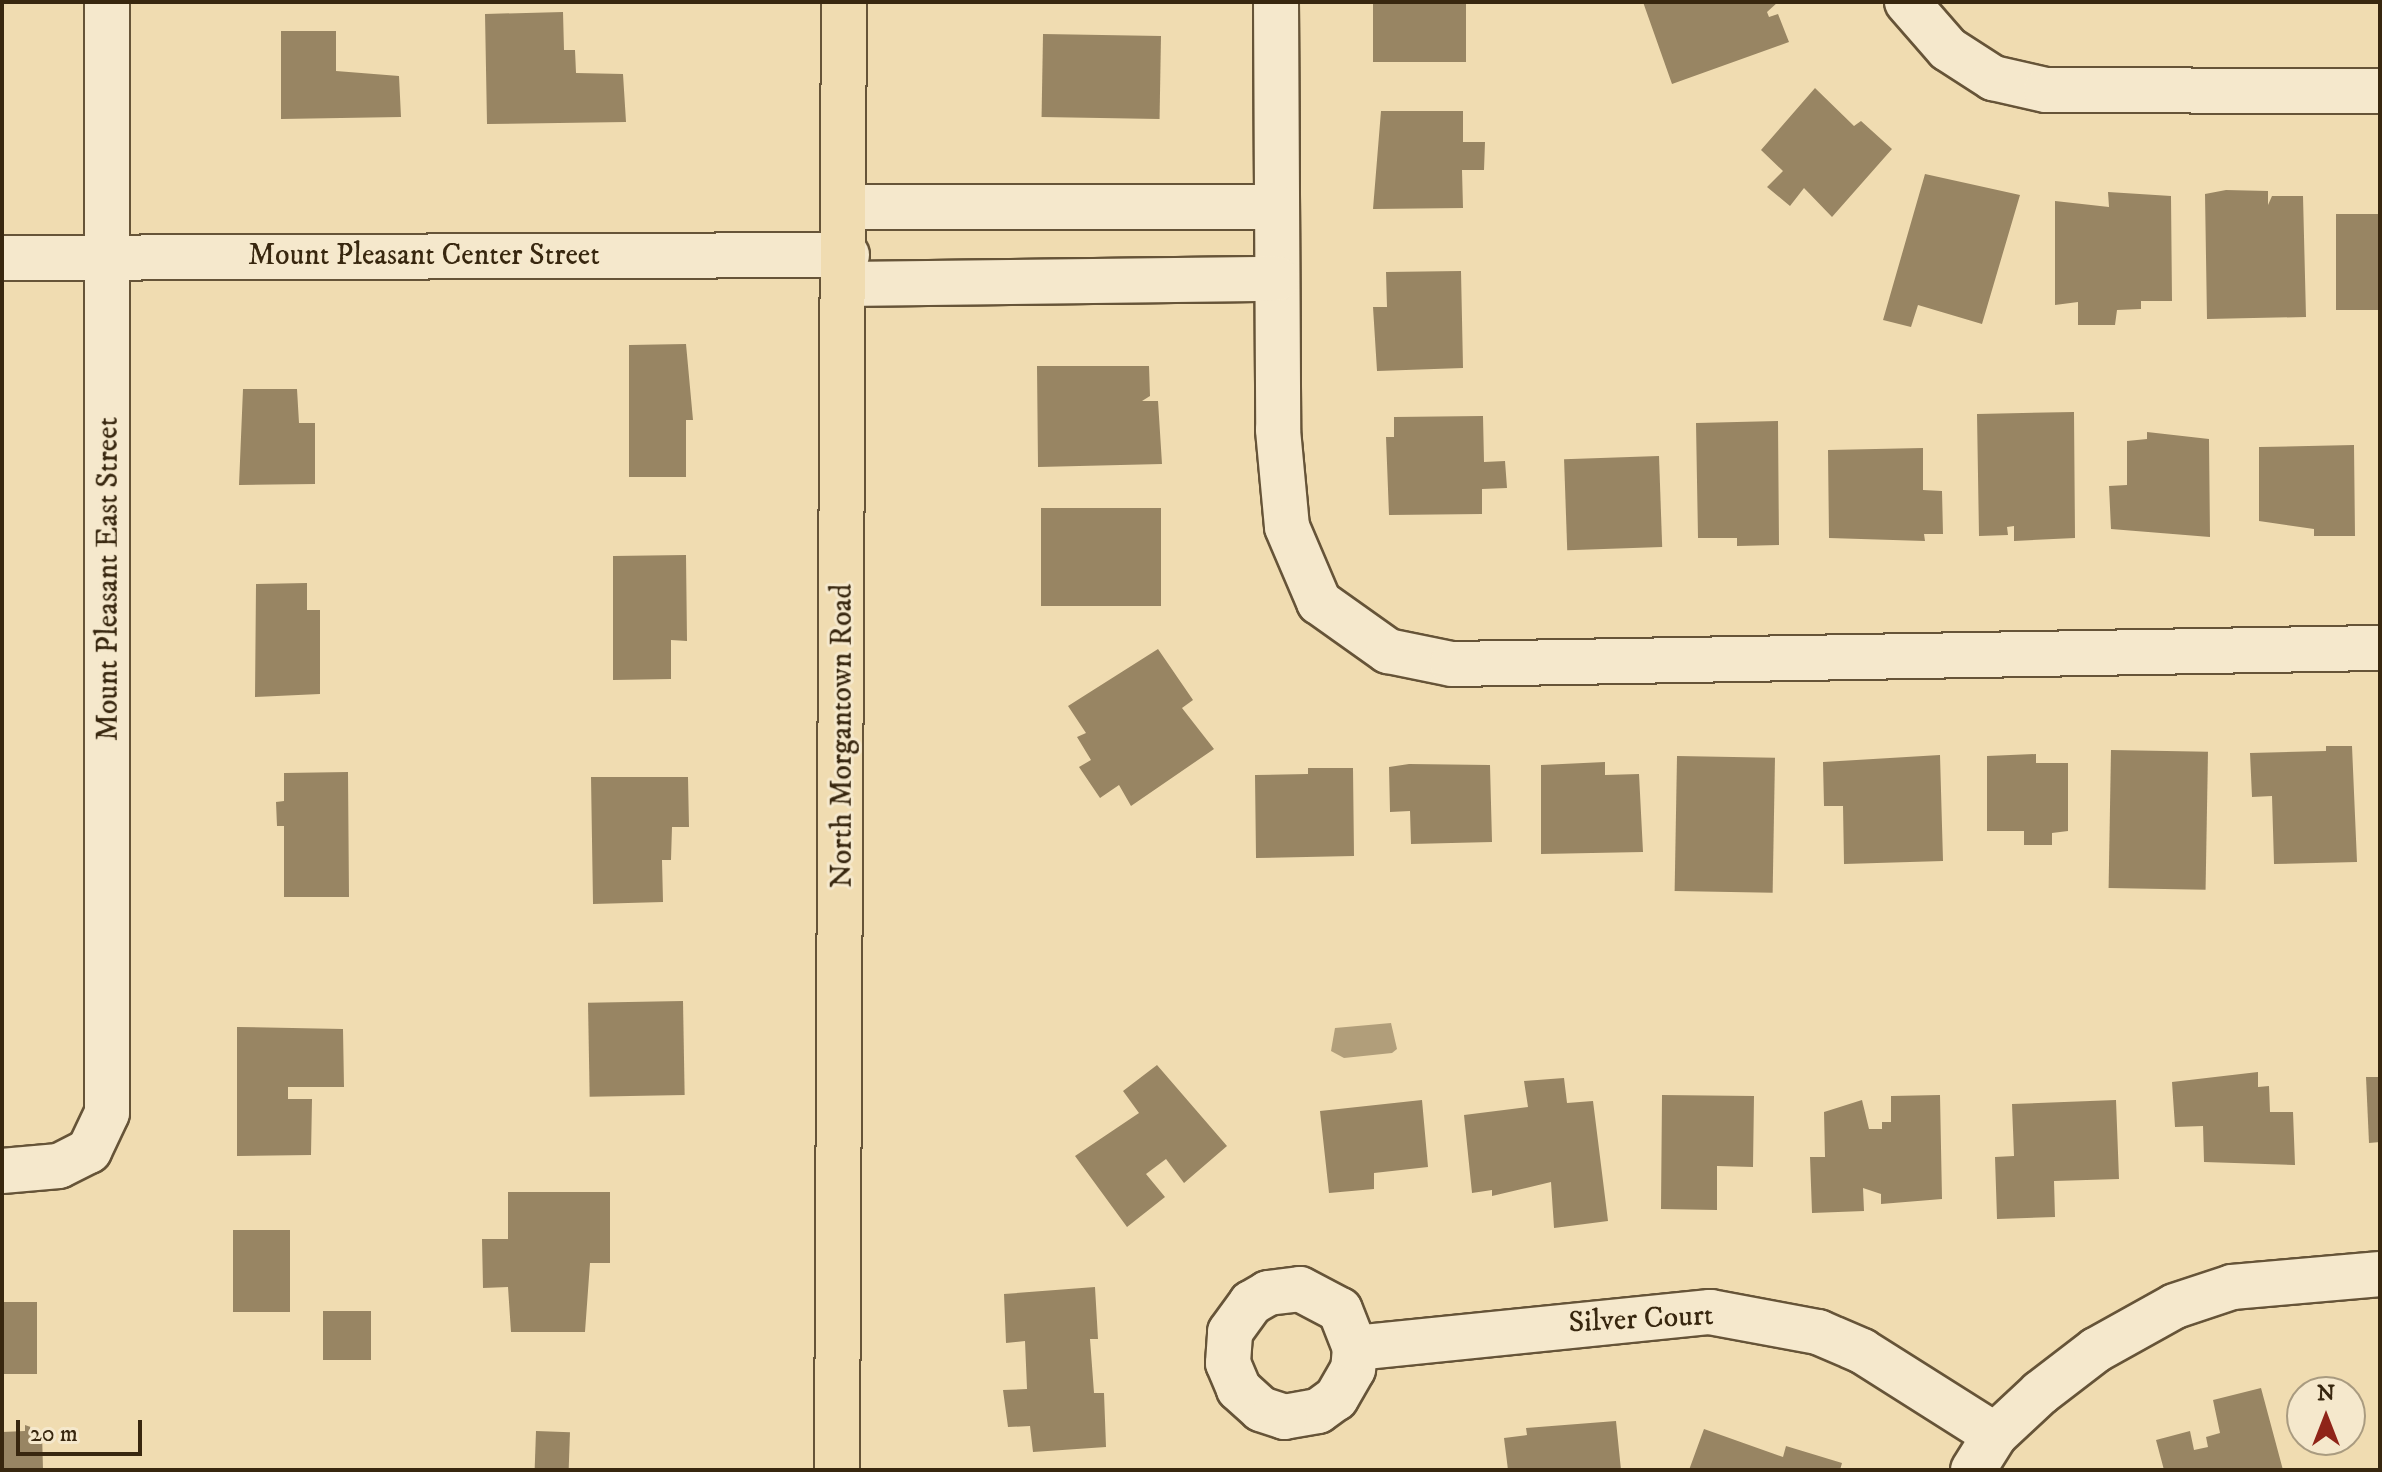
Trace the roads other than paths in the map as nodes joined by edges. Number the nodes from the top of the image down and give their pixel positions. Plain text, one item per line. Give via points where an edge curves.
1 (107, 2) edge
2 (844, 2) edge
3 (1276, 2) edge
4 (1907, 2) edge
5 (2380, 91) edge
6 (846, 207) junction
7 (1277, 207) junction
8 (107, 257) junction
9 (2, 258) edge
10 (847, 269) junction
11 (1277, 279) junction
12 (2380, 648) edge
13 (2, 1171) edge
14 (2380, 1274) edge
15 (1355, 1348) dead end
16 (1984, 1453) edge
17 (837, 1470) edge

1 - 8 street, Mount Pleasant East Street
2 - 6 main road, North Morgantown Road
3 - 7 street
4 - 5 street via 1948,49 1993,78 2046,90
6 - 7 street
6 - 10 main road, North Morgantown Road
7 - 11 street
8 - 9 street, Mount Pleasant Center Street
8 - 10 street, Mount Pleasant Center Street
8 - 13 street, Mount Pleasant East Street via 107,1113 89,1151 59,1166
10 - 11 street, Mount Pleasant Center Street
10 - 17 main road, North Morgantown Road
11 - 12 street via 1278,430 1287,527 1319,602 1388,651 1452,664
14 - 16 street via 2232,1287 2175,1306 2096,1350
15 - 16 street, Silver Court via 1710,1312 1818,1332 1889,1367

